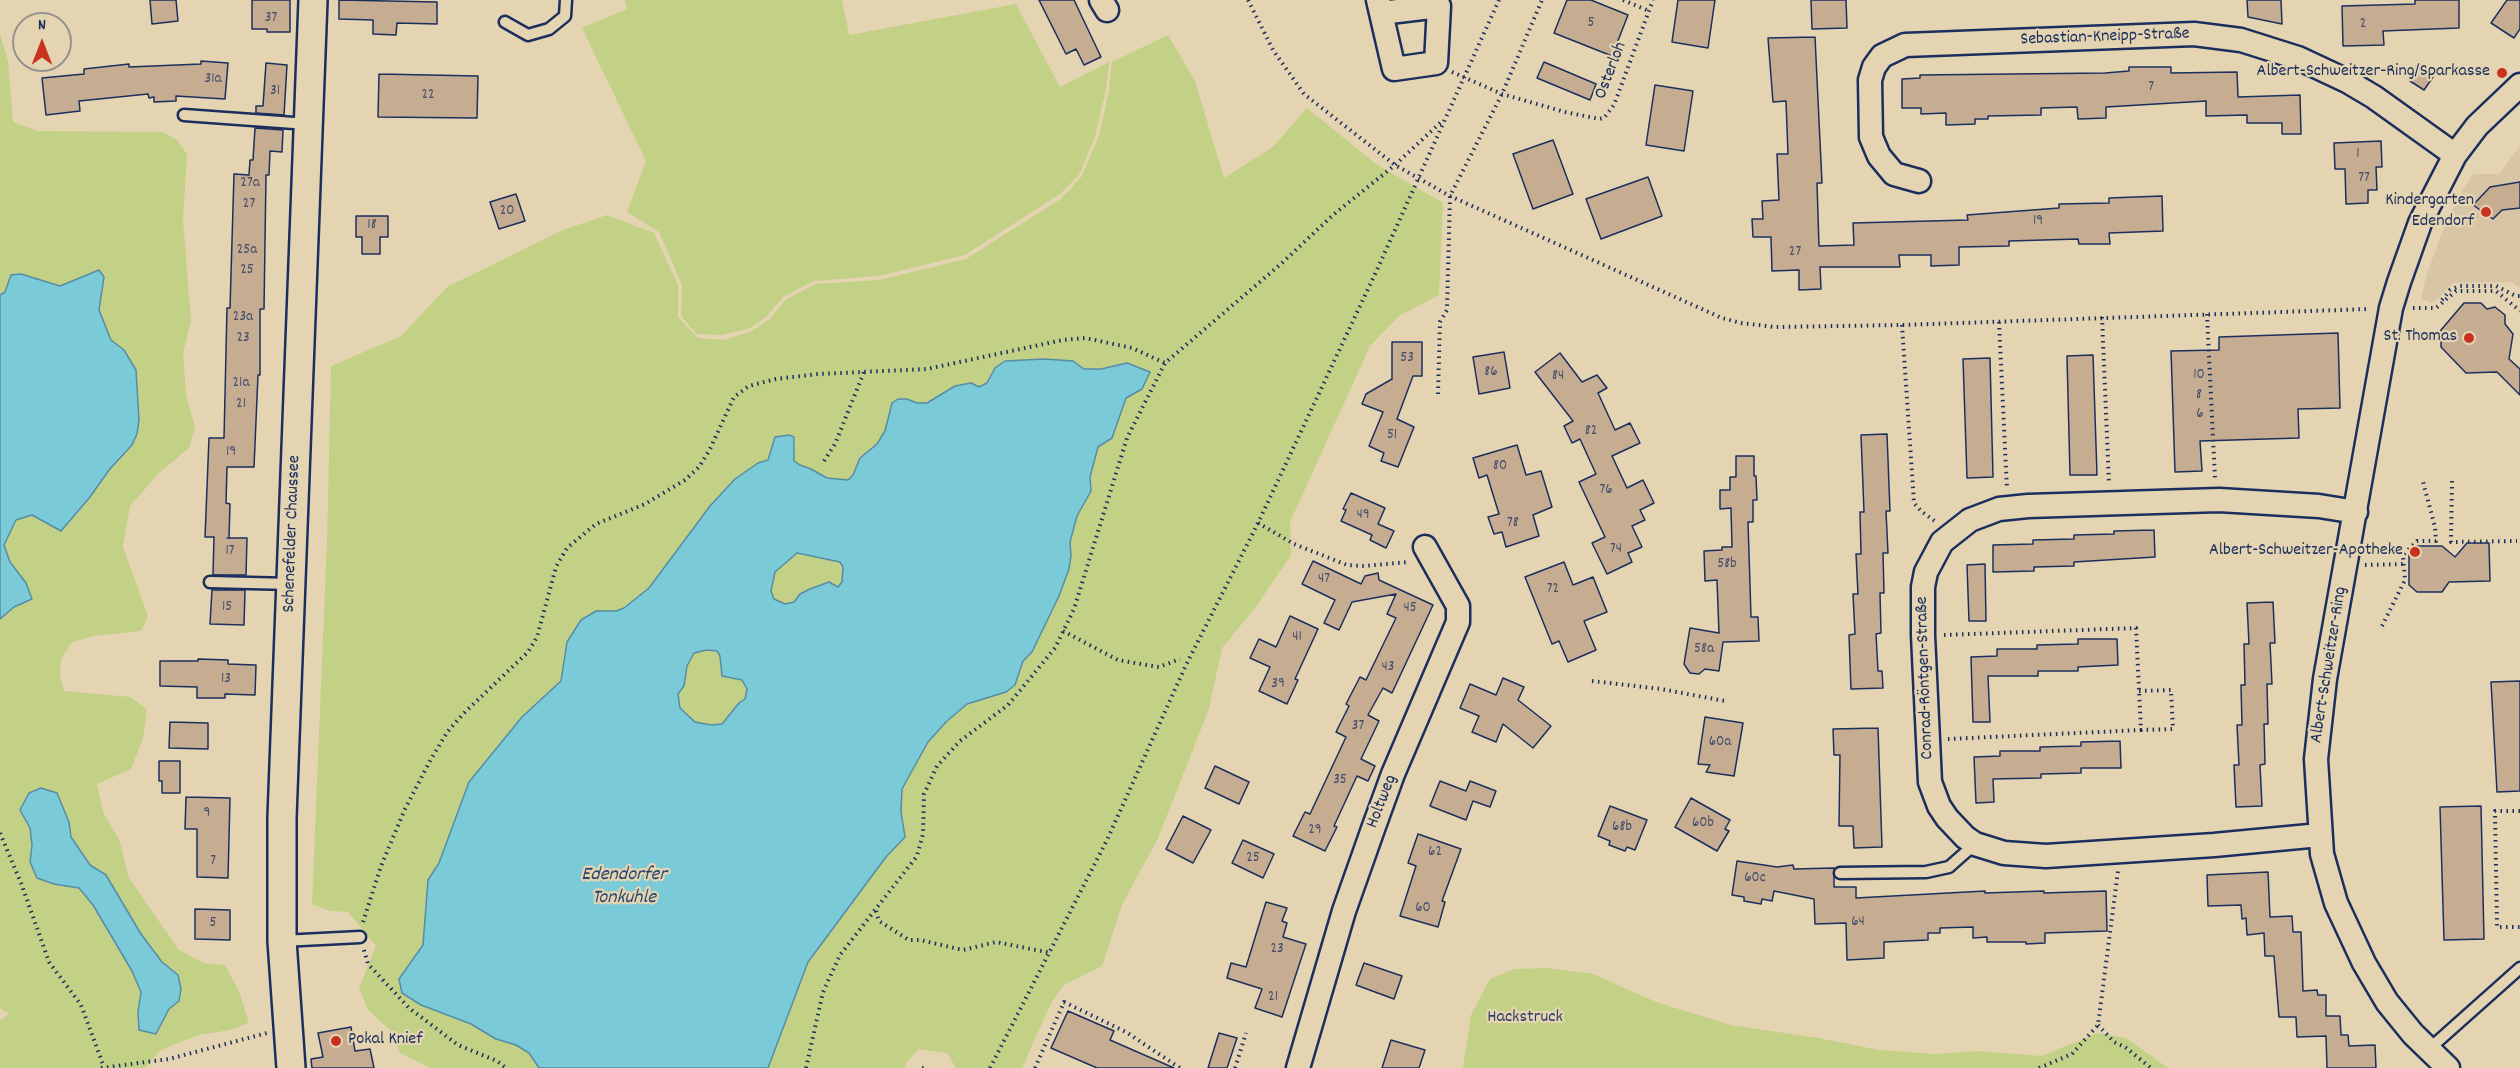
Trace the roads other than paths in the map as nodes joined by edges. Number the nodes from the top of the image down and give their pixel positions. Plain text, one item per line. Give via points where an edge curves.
1 (314, 0) edge
2 (566, 0) edge
3 (1379, 6) edge
4 (505, 22) dead end
5 (2520, 86) edge
6 (184, 115) dead end
7 (308, 124) junction
8 (2455, 155) junction
9 (1919, 182) dead end
10 (2356, 512) junction
11 (1429, 554) road end
12 (210, 582) dead end
13 (291, 584) junction
14 (2320, 835) junction
15 (1976, 844) junction
16 (1840, 873) dead end
17 (360, 937) road end
18 (282, 941) junction
19 (2520, 968) edge
20 (2428, 1050) junction
21 (291, 1068) edge
22 (1298, 1068) edge
23 (2448, 1068) edge

1 - 7 street, Schenefelder Chaussee
2 - 4 lane via 565,16 549,29 528,36
3 - 3 street via 1439,6 1436,63 1394,69
5 - 8 street, Albert-Schweitzer-Ring via 2477,126
6 - 7 lane
7 - 13 street, Schenefelder Chaussee
8 - 9 street, Sebastian-Kneipp-Straße via 2347,81 2298,58 2241,40 2194,34 1905,45 1882,56 1874,67 1870,80 1871,137 1878,156 1894,174
8 - 10 street, Albert-Schweitzer-Ring via 2420,223 2391,308
10 - 14 street, Albert-Schweitzer-Ring via 2325,679 2316,759
10 - 15 street, Conrad-Röntgen-Straße via 2299,504 2216,500 2007,507 1970,519 1951,533 1935,553 1923,587 1930,782 1939,806 1955,828
11 - 22 street, Holtweg via 1458,606 1458,622 1373,829 1344,911
12 - 13 lane
13 - 18 street, Schenefelder Chaussee via 282,817
14 - 15 street, Conrad-Röntgen-Straße via 2120,852 2022,855
14 - 20 street, Albert-Schweitzer-Ring via 2336,903 2364,963 2387,1002
15 - 16 lane via 1949,867 1926,872
17 - 18 lane
18 - 21 street, Schenefelder Chaussee
19 - 20 lane
20 - 23 street, Albert-Schweitzer-Ring

